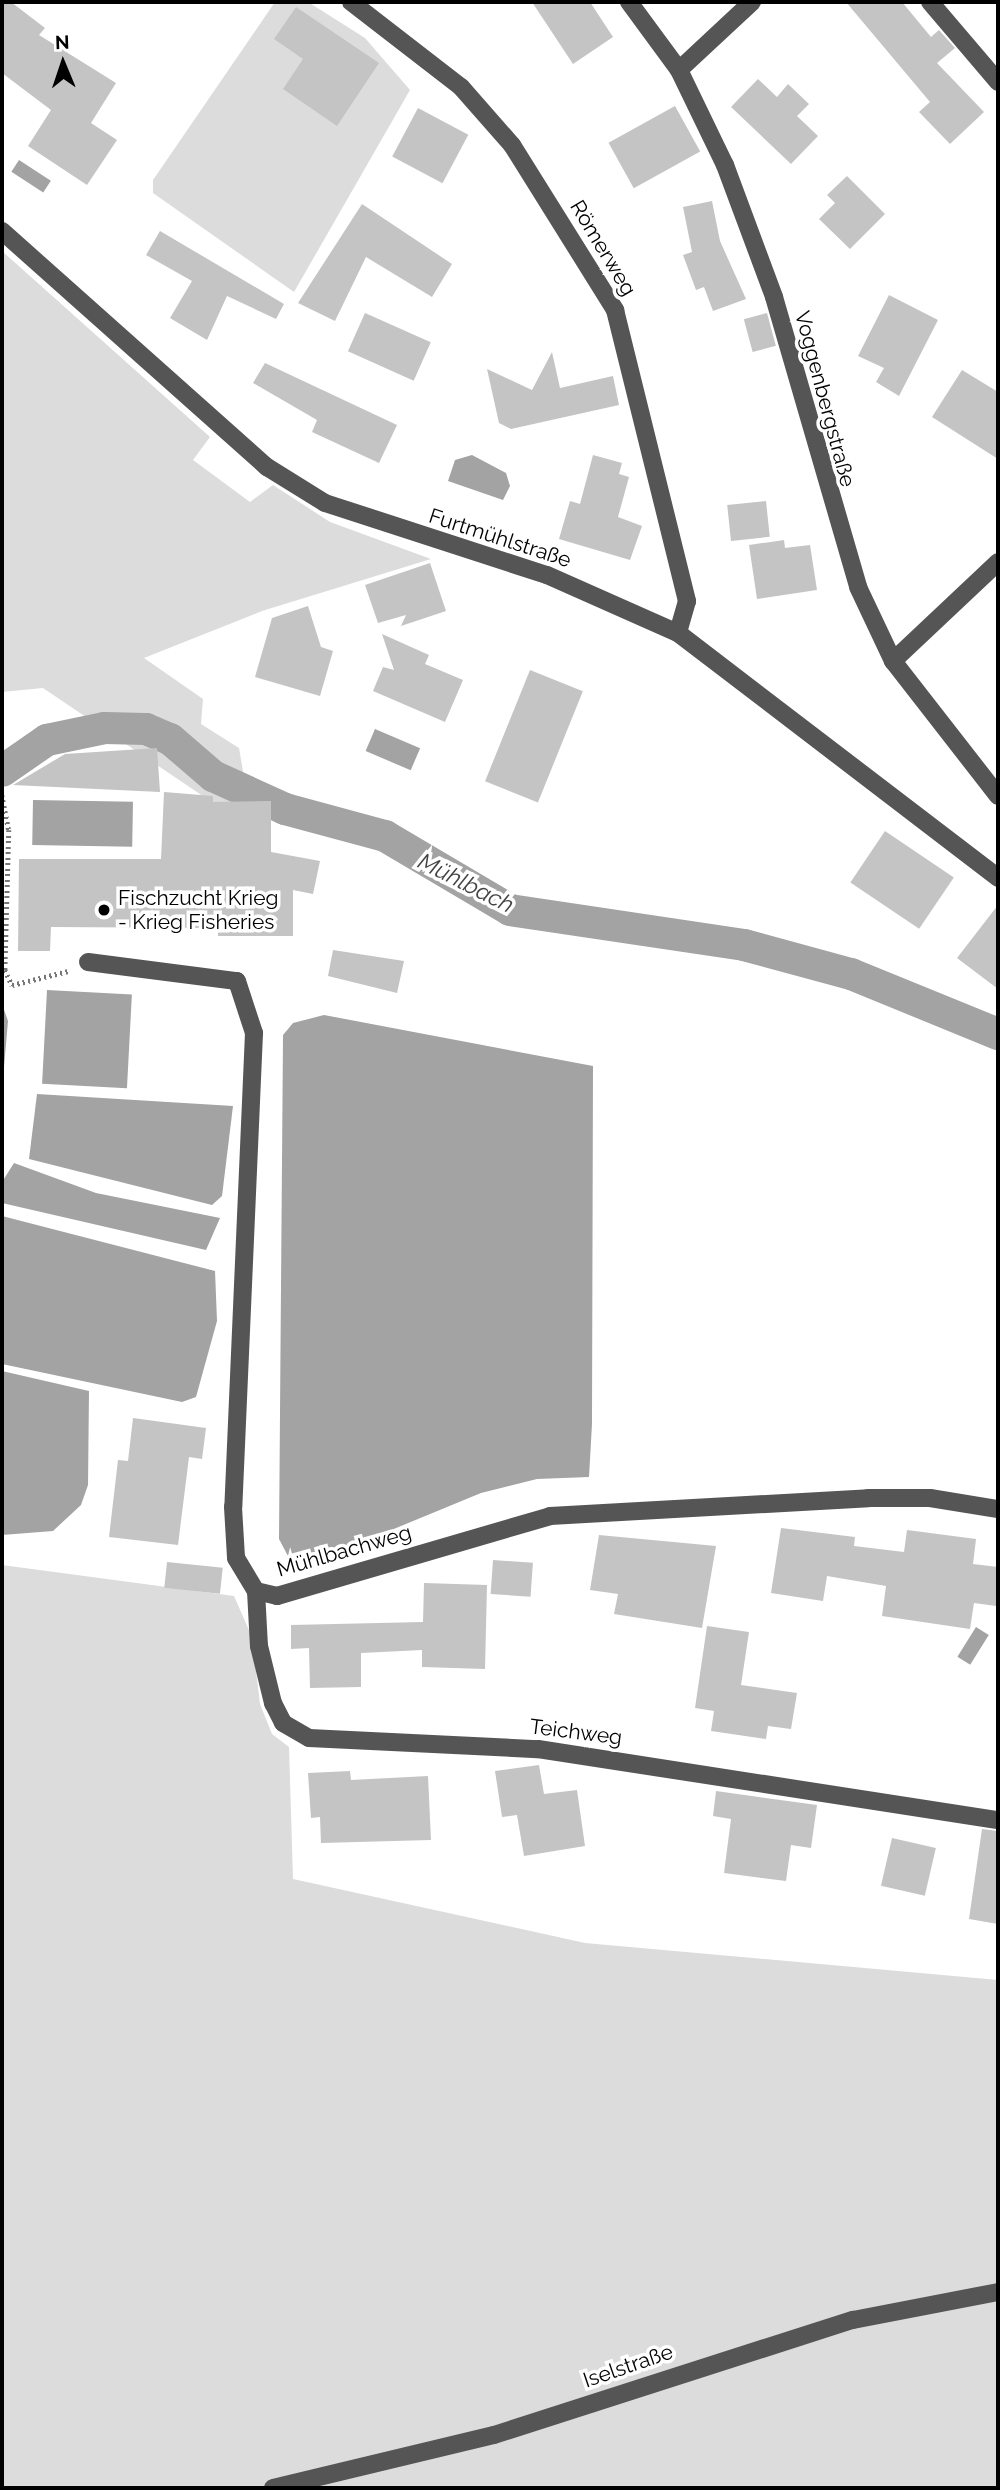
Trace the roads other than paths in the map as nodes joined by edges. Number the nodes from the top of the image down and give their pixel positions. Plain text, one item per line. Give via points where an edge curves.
1 (351, 2) edge
2 (629, 2) edge
3 (751, 2) edge
4 (930, 2) edge
5 (678, 70) junction
6 (998, 82) edge
7 (2, 231) edge
8 (996, 570) edge
9 (678, 634) junction
10 (893, 661) junction
11 (998, 796) edge
12 (998, 878) edge
13 (88, 962) road end
14 (998, 1509) edge
15 (256, 1591) junction
16 (998, 1820) edge
17 (998, 2291) edge
18 (272, 2488) edge

1 - 9 street, Römerweg via 461,87 512,145 615,310 687,601
2 - 5 street, Voggenbergstraße
3 - 5 street
4 - 6 street
5 - 10 street, Voggenbergstraße via 725,165 774,297 832,510 858,587
7 - 9 street, Furtmühlstraße via 214,425 325,503 547,575
8 - 10 street
9 - 12 street, Furtmühlstraße
10 - 11 street, Voggenbergstraße
13 - 15 street, Mühlbachweg via 237,981 254,1033 233,1507 236,1558
14 - 15 street, Mühlbachweg via 930,1498 868,1498 550,1516 277,1596
15 - 16 street, Teichweg via 259,1646 273,1703 283,1723 309,1738 538,1749
17 - 18 street, Iselstraße via 829,2327 494,2435

